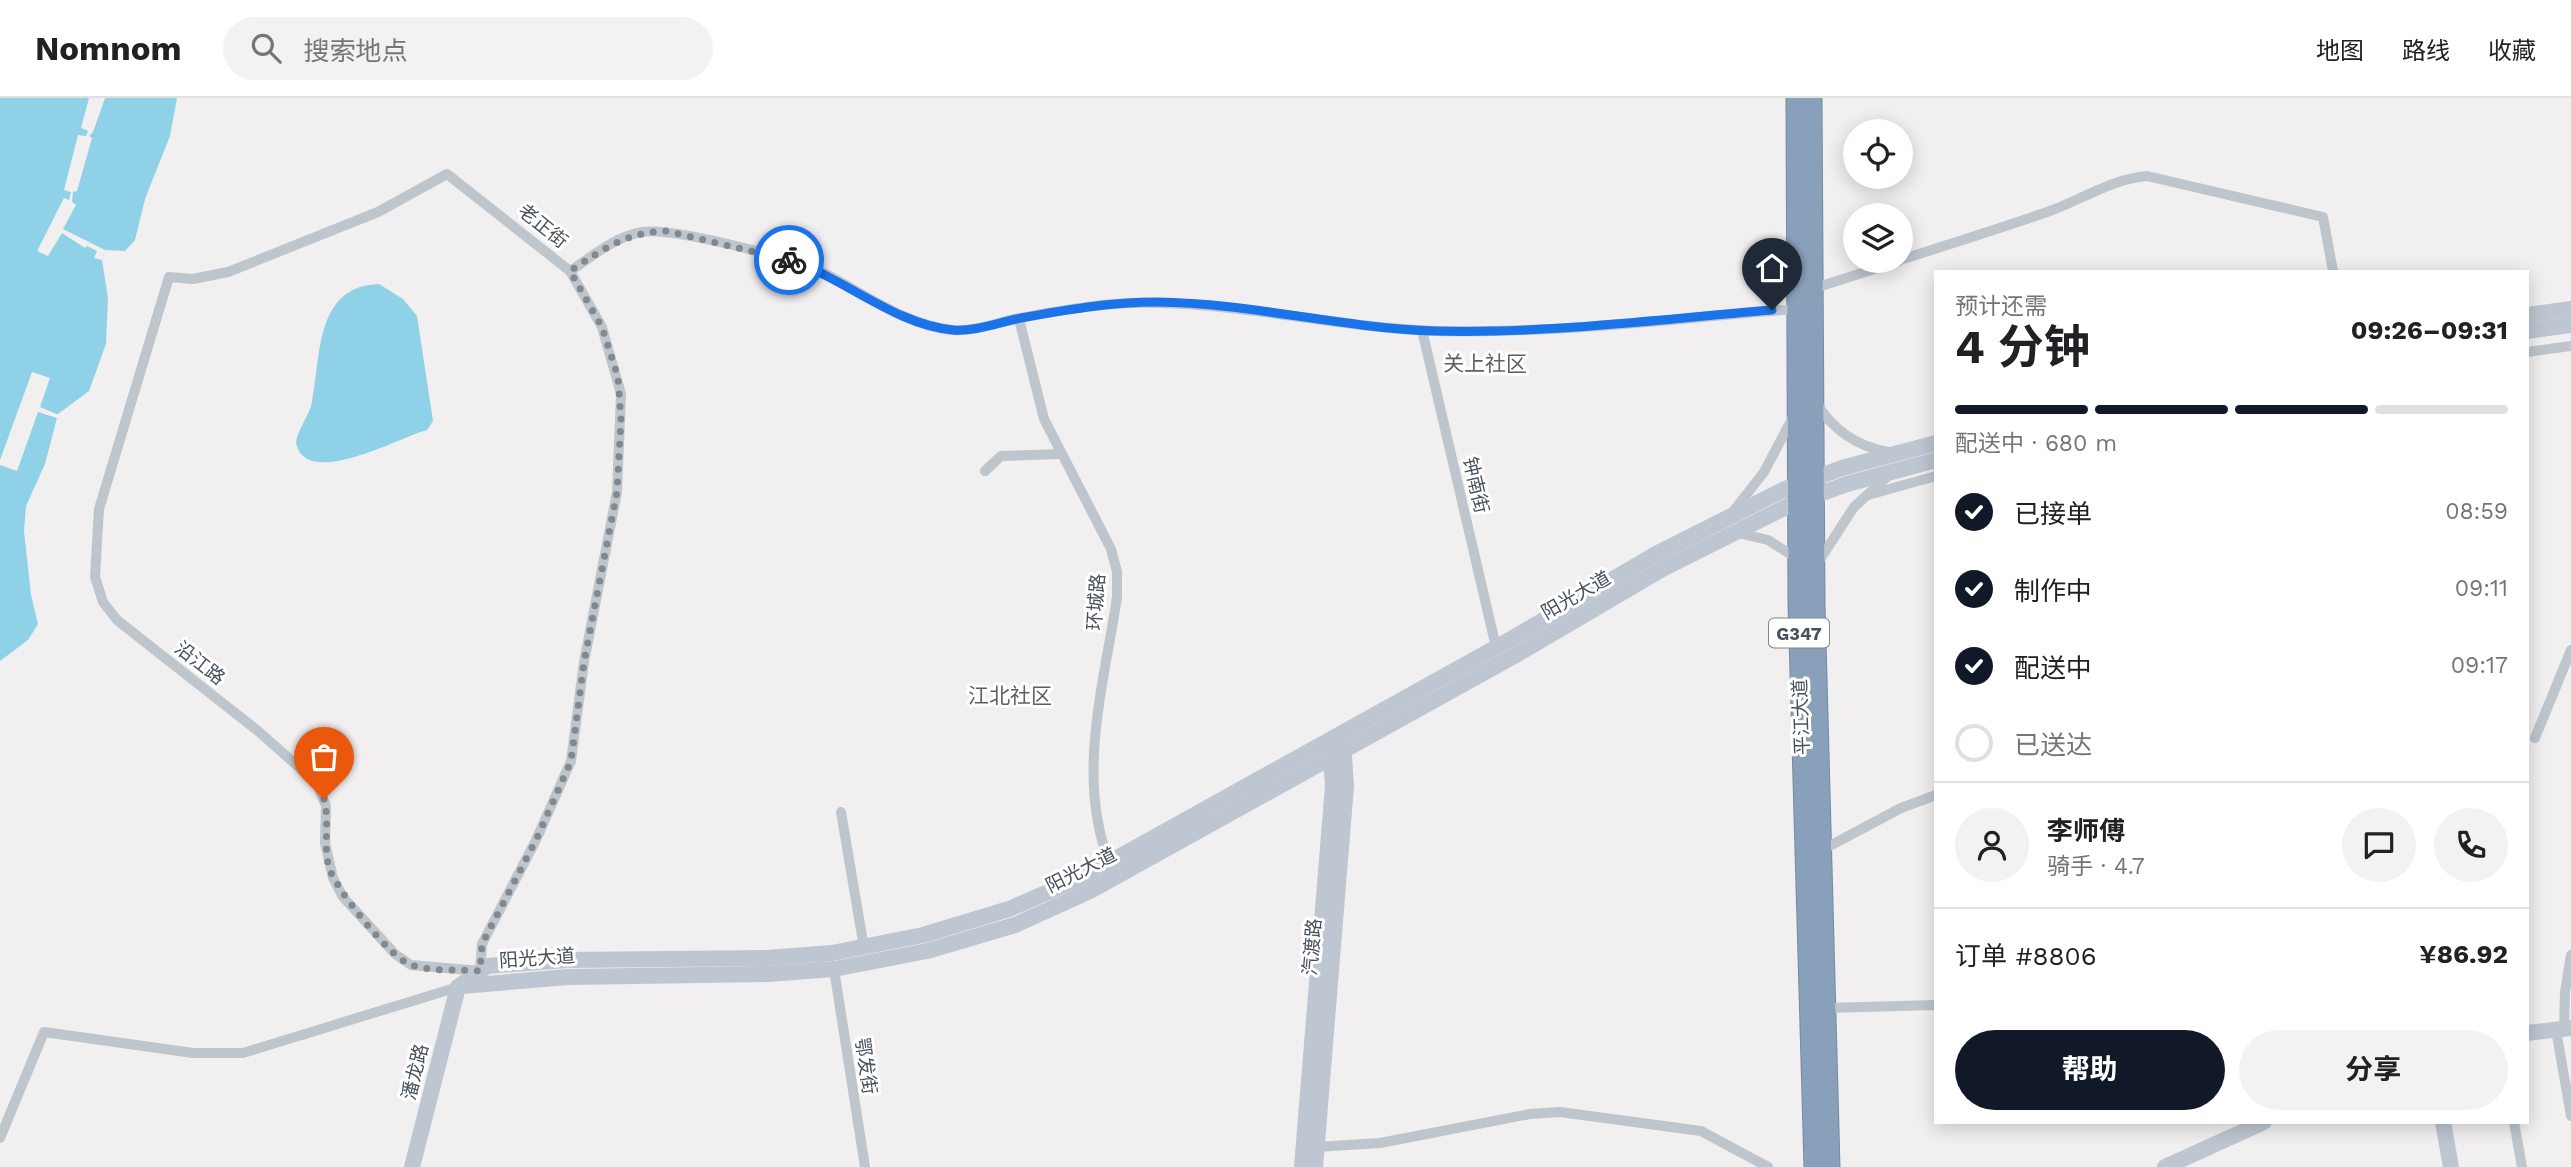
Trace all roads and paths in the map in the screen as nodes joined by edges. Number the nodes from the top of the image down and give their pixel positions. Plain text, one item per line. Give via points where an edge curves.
1 (1796, 98) edge
2 (1812, 98) edge
3 (1913, 256) edge
4 (2333, 270) edge
5 (570, 271) junction
6 (1861, 273) edge
7 (169, 277) joint
8 (1812, 289) junction
9 (1796, 309) junction
10 (2571, 309) edge
11 (2529, 315) edge
12 (1019, 319) junction
13 (2571, 325) edge
14 (1422, 330) junction
15 (2529, 331) edge
16 (2571, 346) edge
17 (2529, 352) edge
18 (1813, 397) junction
19 (1797, 408) junction
20 (1934, 444) edge
21 (1899, 453) junction
22 (1061, 454) junction
23 (1934, 461) edge
24 (985, 471) dead end
25 (1895, 471) junction
26 (1934, 478) edge
27 (1805, 489) junction
28 (1866, 495) junction
29 (1731, 526) junction
30 (1806, 564) junction
31 (1496, 647) junction
32 (2571, 650) edge
33 (1336, 735) junction
34 (2535, 738) dead end
35 (1337, 753) junction
36 (1934, 796) edge
37 (841, 812) dead end
38 (1822, 850) junction
39 (1110, 862) junction
40 (864, 948) junction
41 (2571, 955) edge
42 (834, 969) junction
43 (480, 971) junction
44 (458, 987) junction
45 (1934, 1005) edge
46 (1826, 1008) junction
47 (2564, 1029) edge
48 (2529, 1033) edge
49 (2571, 1116) edge
50 (2260, 1124) edge
51 (2443, 1124) edge
52 (2514, 1124) edge
53 (0, 1138) edge
54 (1317, 1147) junction
55 (412, 1167) edge
56 (865, 1167) edge
57 (1302, 1167) edge
58 (1315, 1167) edge
59 (1768, 1167) edge
60 (1814, 1167) edge
61 (1830, 1167) edge
62 (2165, 1167) edge
63 (2451, 1167) edge
64 (2522, 1167) edge

1 - 9 highway, 平江大道 / G347
2 - 8 highway, 平江大道 / G347
3 - 4 street via 2147,176 2323,218
5 - 7 street, 老正街 via 447,174 378,212 228,272 193,279
5 - 12 street via 615,240 666,231 803,265 899,314 939,327 956,331
5 - 43 street, 老正街 via 599,320 618,377 617,492 584,662 571,761 482,944
6 - 8 street
7 - 43 street, 沿江路 via 99,509 94,559 99,594 117,620 317,783 326,806 325,843 333,878 395,954 411,965
8 - 18 highway, 平江大道 / G347
9 - 14 street via 1577,326
9 - 19 highway, 平江大道 / G347
10 - 11 street
12 - 14 street via 1078,307 1156,302
12 - 22 street, 环城路 via 1038,403
13 - 15 street
14 - 31 street, 钟南街
16 - 17 street
18 - 21 street via 1824,415 1849,438
18 - 27 highway, 平江大道 / G347
19 - 27 highway, 平江大道 / G347
19 - 29 street
20 - 21 street, 阳光大道
21 - 27 street, 阳光大道
22 - 24 street via 1001,456
22 - 39 street, 环城路 via 1111,550 1117,572 1118,597 1091,773 1096,822
23 - 25 street, 阳光大道
25 - 27 street, 阳光大道
25 - 28 street
26 - 28 street
27 - 29 street, 阳光大道
27 - 30 highway, 平江大道 / G347
28 - 30 street
29 - 30 street via 1768,540
29 - 31 street, 阳光大道 via 1656,554
29 - 35 street, 阳光大道
30 - 38 highway, 平江大道 / G347
30 - 60 highway, 平江大道 / G347
31 - 33 street, 阳光大道
32 - 34 street
33 - 35 street, 汽渡路
33 - 39 street, 阳光大道
35 - 42 street, 阳光大道 via 1043,914 927,951
35 - 54 street, 汽渡路 via 1346,786
35 - 57 street, 汽渡路
36 - 38 street
37 - 40 street
38 - 46 highway, 平江大道 / G347
39 - 40 street, 阳光大道 via 1009,909
40 - 43 street, 阳光大道 via 767,958 567,960 487,966
41 - 47 street
42 - 44 street, 阳光大道 via 568,977
42 - 56 street, 鄂发街
43 - 44 street, 阳光大道
44 - 53 street via 243,1053 193,1053 44,1032
44 - 55 street, 潘龙路
45 - 46 street
46 - 61 highway, 平江大道 / G347
47 - 48 street
47 - 49 street
50 - 62 street
51 - 63 street
52 - 64 street
54 - 58 street, 汽渡路
54 - 59 street via 1380,1143 1560,1112 1701,1131

